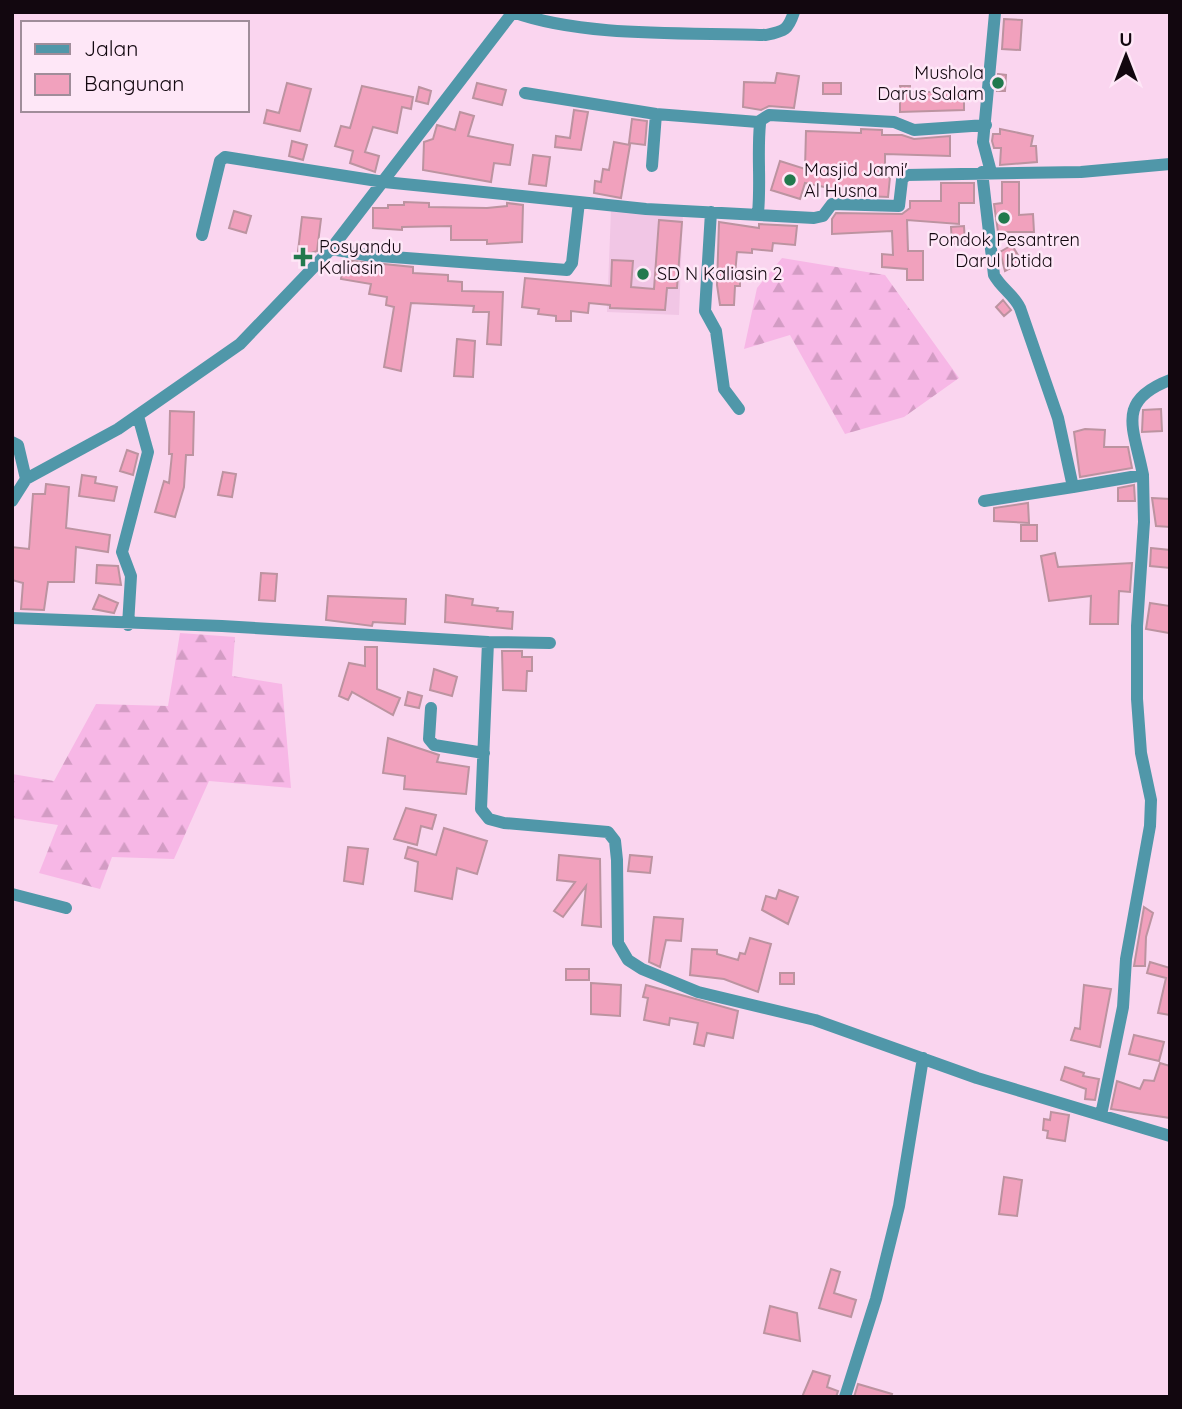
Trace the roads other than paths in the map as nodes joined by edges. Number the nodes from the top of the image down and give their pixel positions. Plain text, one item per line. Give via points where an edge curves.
1 (513, 12) edge
2 (794, 12) edge
3 (995, 13) edge
4 (525, 93) dead end
5 (656, 114) junction
6 (758, 122) junction
7 (986, 125) junction
8 (1170, 164) edge
9 (652, 166) dead end
10 (986, 172) junction
11 (384, 182) junction
12 (579, 202) junction
13 (711, 212) junction
14 (758, 213) junction
15 (202, 235) dead end
16 (331, 249) junction
17 (1170, 380) edge
18 (739, 409) dead end
19 (138, 416) junction
20 (12, 442) edge
21 (1143, 475) junction
22 (26, 479) junction
23 (1073, 487) junction
24 (12, 501) edge
25 (984, 501) dead end
26 (12, 618) edge
27 (128, 625) junction
28 (488, 642) junction
29 (550, 643) dead end
30 (431, 708) dead end
31 (484, 754) junction
32 (12, 894) edge
33 (66, 908) dead end
34 (923, 1058) junction
35 (1101, 1115) junction
36 (1170, 1136) edge
37 (845, 1397) edge

1 - 2 street via 536,20 605,29 766,35 790,28
1 - 11 street
3 - 7 street
4 - 5 street
5 - 6 street
5 - 9 street
6 - 7 street via 769,115 894,122 914,130
6 - 14 street via 762,177
7 - 10 street
8 - 10 street via 1081,172
10 - 14 street via 906,175 899,206 832,204 823,216 814,218
10 - 23 street via 994,275 1020,308 1058,418
11 - 12 street
11 - 15 street via 225,157 220,161
11 - 16 street
12 - 13 street
12 - 16 street via 572,263 566,270
13 - 14 street
13 - 18 street via 705,311 716,331 724,389
16 - 19 street via 240,344
17 - 21 street via 1143,392 1133,407
19 - 22 street
19 - 27 street via 148,452 122,552 131,576
20 - 22 street via 21,451
21 - 23 street
21 - 35 street via 1137,674 1150,826 1126,959 1123,1007
22 - 24 street
23 - 25 street
26 - 27 street
27 - 28 street
28 - 29 street
28 - 31 street
30 - 31 street via 429,738 434,745
31 - 34 street via 481,809 489,819 608,832 615,841 616,932 628,960 698,992 815,1020
32 - 33 street
34 - 35 street
34 - 37 street via 899,1206
35 - 36 street

